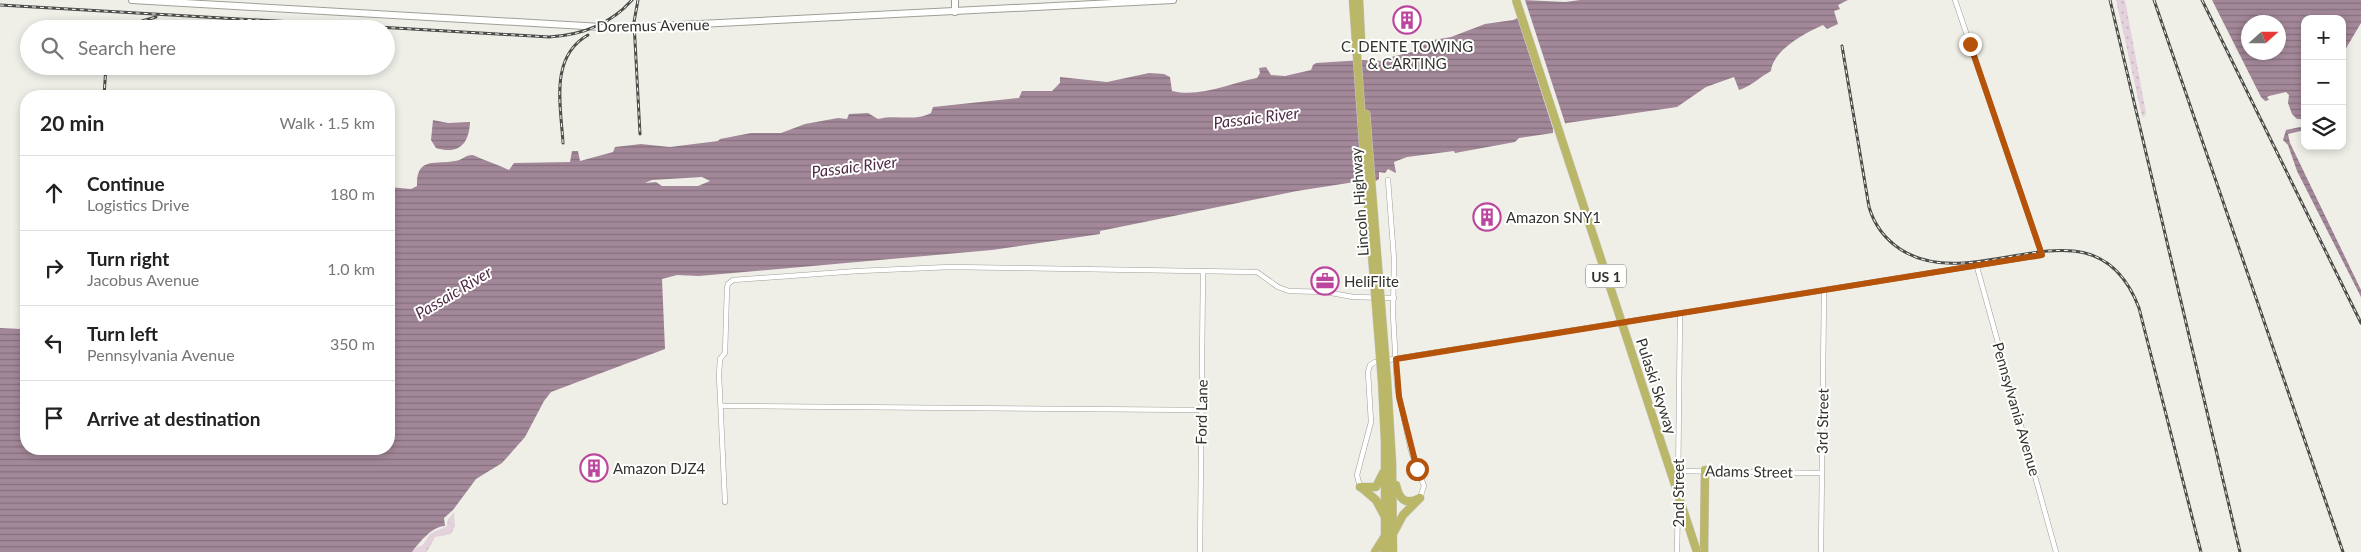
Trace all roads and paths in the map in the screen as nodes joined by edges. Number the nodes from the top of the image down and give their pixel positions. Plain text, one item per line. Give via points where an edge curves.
1 (132, 0) edge
2 (955, 0) edge
3 (1173, 0) edge
4 (1352, 0) edge
5 (1360, 0) edge
6 (1516, 0) edge
7 (1521, 0) edge
8 (1955, 0) edge
9 (955, 12) junction
10 (1388, 180) dead end
11 (1977, 267) junction
12 (1203, 271) junction
13 (1824, 291) junction
14 (1394, 298) junction
15 (1680, 315) junction
16 (1396, 359) junction
17 (1384, 381) junction
18 (720, 406) junction
19 (1201, 410) junction
20 (1389, 462) junction
21 (1705, 470) junction
22 (1678, 471) junction
23 (1821, 473) junction
24 (1360, 487) junction
25 (1420, 498) junction
26 (725, 502) dead end
27 (1386, 518) junction
28 (1389, 535) junction
29 (1200, 552) edge
30 (1375, 552) edge
31 (1385, 552) edge
32 (1392, 552) edge
33 (1398, 552) edge
34 (1678, 552) edge
35 (1697, 552) edge
36 (1703, 552) edge
37 (1821, 552) edge
38 (2056, 552) edge

1 - 9 main road, Doremus Avenue via 619,28
2 - 9 main road
3 - 9 main road, Doremus Avenue
4 - 17 highway, Lincoln Highway, bridge
5 - 17 highway, Lincoln Highway, bridge
6 - 35 highway, Pulaski Skyway / US 1, bridge
7 - 36 highway, Pulaski Skyway / US 1
8 - 11 street via 2042,255
10 - 14 street
11 - 13 street
11 - 38 street, Pennsylvania Avenue
12 - 14 street via 1260,272 1289,292
12 - 18 street via 950,267 734,280 727,288 725,353 720,359 719,374
12 - 19 street, Ford Lane
13 - 15 street
13 - 23 street, 3rd Street
14 - 16 street
15 - 16 street
15 - 22 street, 2nd Street
16 - 24 street via 1373,363 1368,370 1371,422 1357,474
16 - 25 street via 1402,412 1424,486
17 - 20 highway, Lincoln Highway
18 - 19 street
18 - 26 street
19 - 29 street, Ford Lane
20 - 24 highway via 1377,486
20 - 25 highway via 1401,499 1409,502
20 - 27 highway, Lincoln Highway
20 - 28 highway, Lincoln Highway
21 - 22 street, Adams Street
21 - 23 street, Adams Street
21 - 36 highway
22 - 34 street, 2nd Street
23 - 37 street, 3rd Street
24 - 27 highway via 1378,502
25 - 28 highway
27 - 28 highway, Lincoln Highway
28 - 30 highway
28 - 31 highway, Lincoln Highway
28 - 32 highway, Lincoln Highway
28 - 33 highway

